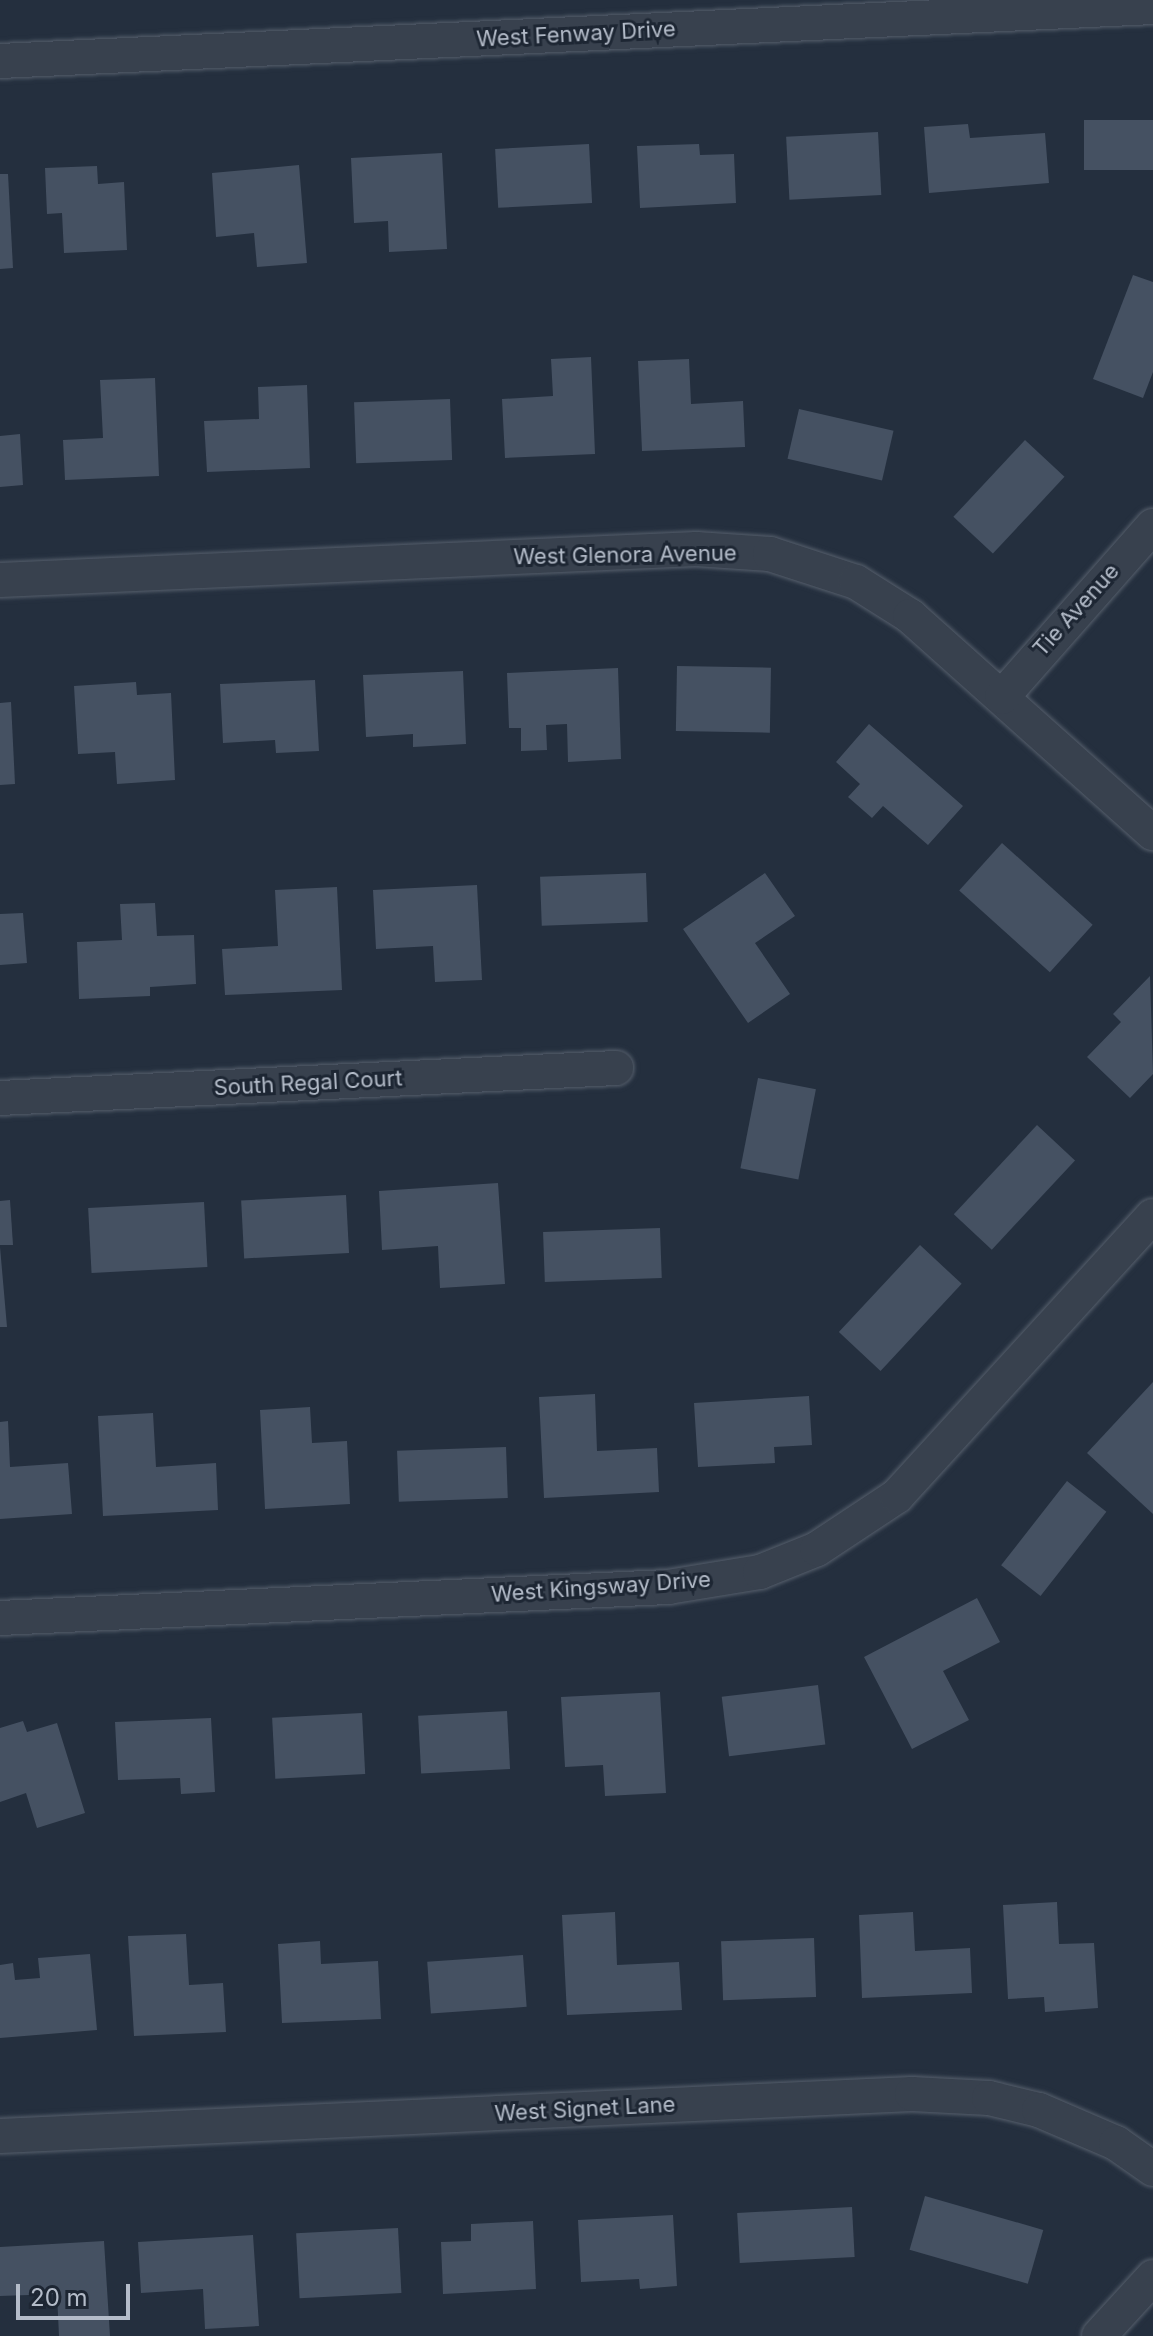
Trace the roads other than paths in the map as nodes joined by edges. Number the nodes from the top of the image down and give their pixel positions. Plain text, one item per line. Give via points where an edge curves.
1 (1153, 7) edge
2 (0, 61) edge
3 (1153, 526) edge
4 (0, 580) edge
5 (1002, 697) junction
6 (1153, 833) edge
7 (616, 1068) dead end
8 (0, 1098) edge
9 (1153, 1216) edge
10 (0, 1618) edge
11 (0, 2136) edge
12 (1153, 2169) edge
13 (1153, 2277) edge
14 (1099, 2336) edge

1 - 2 street, West Fenway Drive
3 - 5 street, Tie Avenue
4 - 5 street, West Glenora Avenue via 696,549 770,554 856,582 910,616
5 - 6 street, West Glenora Avenue
7 - 8 street, South Regal Court
9 - 10 street, West Kingsway Drive via 897,1496 817,1549 760,1572 668,1587
11 - 12 street, West Signet Lane via 912,2094 989,2098 1039,2110 1116,2143
13 - 14 street

